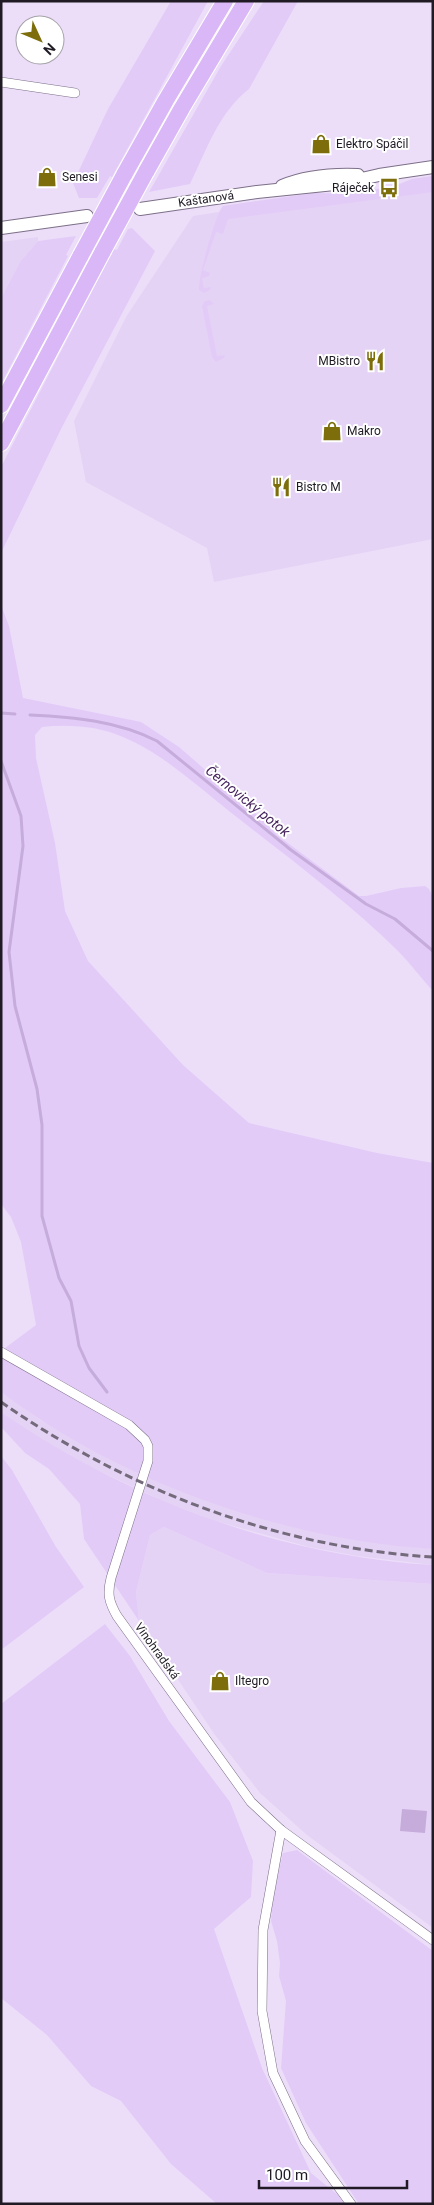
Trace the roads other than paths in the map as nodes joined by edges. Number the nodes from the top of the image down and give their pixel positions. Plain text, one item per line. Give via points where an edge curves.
1 (225, 1) edge
2 (246, 1) edge
3 (1, 82) edge
4 (75, 92) dead end
5 (433, 167) edge
6 (140, 209) dead end
7 (87, 216) dead end
8 (1, 228) edge
9 (1, 405) edge
10 (1, 443) edge
11 (1, 1352) edge
12 (281, 1830) junction
13 (433, 1940) edge
14 (351, 2204) edge

1 - 9 highway, bridge via 124,175
2 - 10 highway, bridge via 146,172
3 - 4 street
5 - 6 main road, Kaštanová via 379,175 340,174 301,179 273,190
7 - 8 main road
11 - 12 street, Vinohradská via 129,1425 145,1440 149,1452 146,1471 111,1578 108,1589 110,1602 251,1802
12 - 13 street, Vinohradská
12 - 14 street via 263,1930 262,2011 273,2073 305,2141

